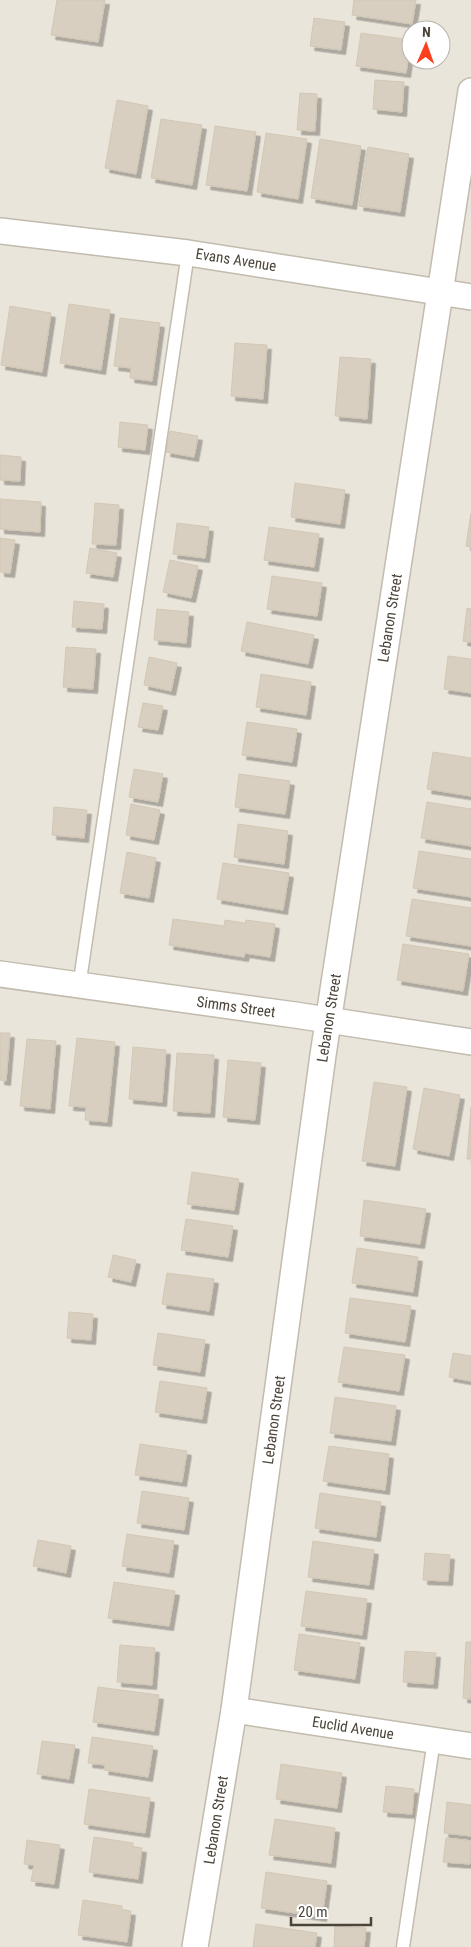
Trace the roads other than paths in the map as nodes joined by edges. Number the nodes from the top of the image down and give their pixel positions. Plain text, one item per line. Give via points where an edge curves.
1 (471, 91) edge
2 (0, 231) edge
3 (188, 253) junction
4 (440, 291) junction
5 (471, 297) edge
6 (0, 974) edge
7 (79, 987) junction
8 (328, 1020) junction
9 (471, 1042) edge
10 (234, 1710) junction
11 (434, 1740) junction
12 (471, 1746) edge
13 (195, 1947) edge
14 (403, 1947) edge

1 - 4 street, Lebanon Street
2 - 3 street, Evans Avenue
3 - 4 street, Evans Avenue
3 - 7 lane
4 - 5 street, Evans Avenue
4 - 8 street, Lebanon Street
6 - 7 street, Simms Street
7 - 8 street, Simms Street
8 - 9 street, Simms Street
8 - 10 street, Lebanon Street
10 - 11 street, Euclid Avenue
10 - 13 street, Lebanon Street
11 - 12 street, Euclid Avenue
11 - 14 lane

